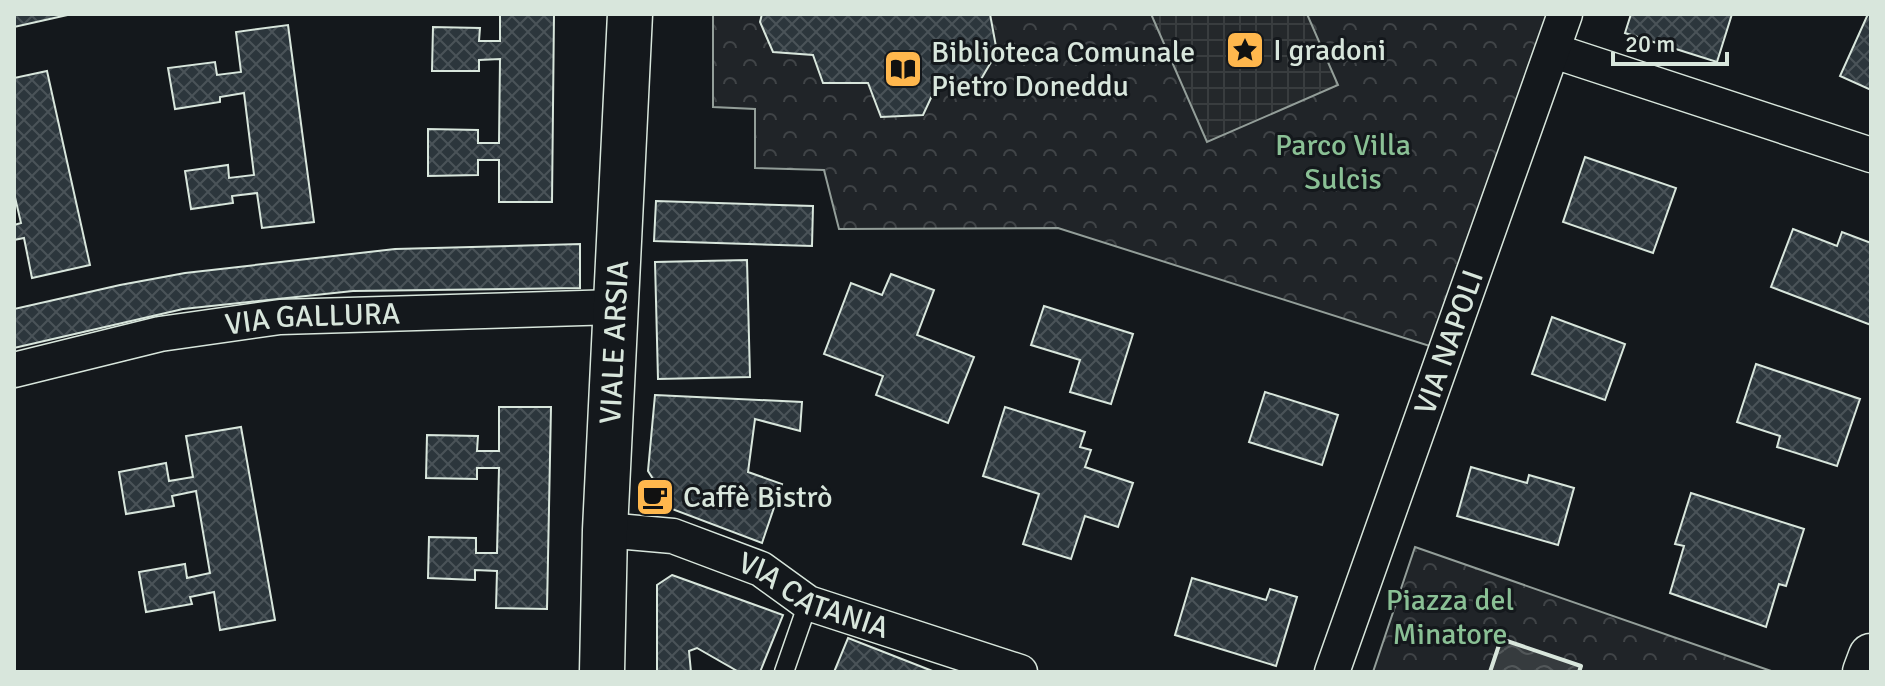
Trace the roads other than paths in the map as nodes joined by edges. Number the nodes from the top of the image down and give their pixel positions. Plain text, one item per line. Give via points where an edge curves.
1 (630, 14) edge
2 (1565, 14) edge
3 (1554, 51) junction
4 (1871, 155) edge
5 (616, 307) junction
6 (14, 370) edge
7 (605, 530) junction
8 (808, 603) junction
9 (1871, 656) edge
10 (602, 672) edge
11 (784, 672) edge
12 (1020, 672) edge
13 (1332, 672) edge
14 (1865, 672) edge

1 - 5 street, VIALE ARSIA
2 - 3 street, VIA NAPOLI
3 - 4 street
3 - 13 street, VIA NAPOLI
5 - 6 street, VIA GALLURA via 280,317 160,334
5 - 7 street, VIALE ARSIA
7 - 8 street, VIA CATANIA via 673,536 761,569
7 - 10 street, VIALE ARSIA
8 - 11 lane
8 - 12 street, VIA CATANIA
9 - 14 street

